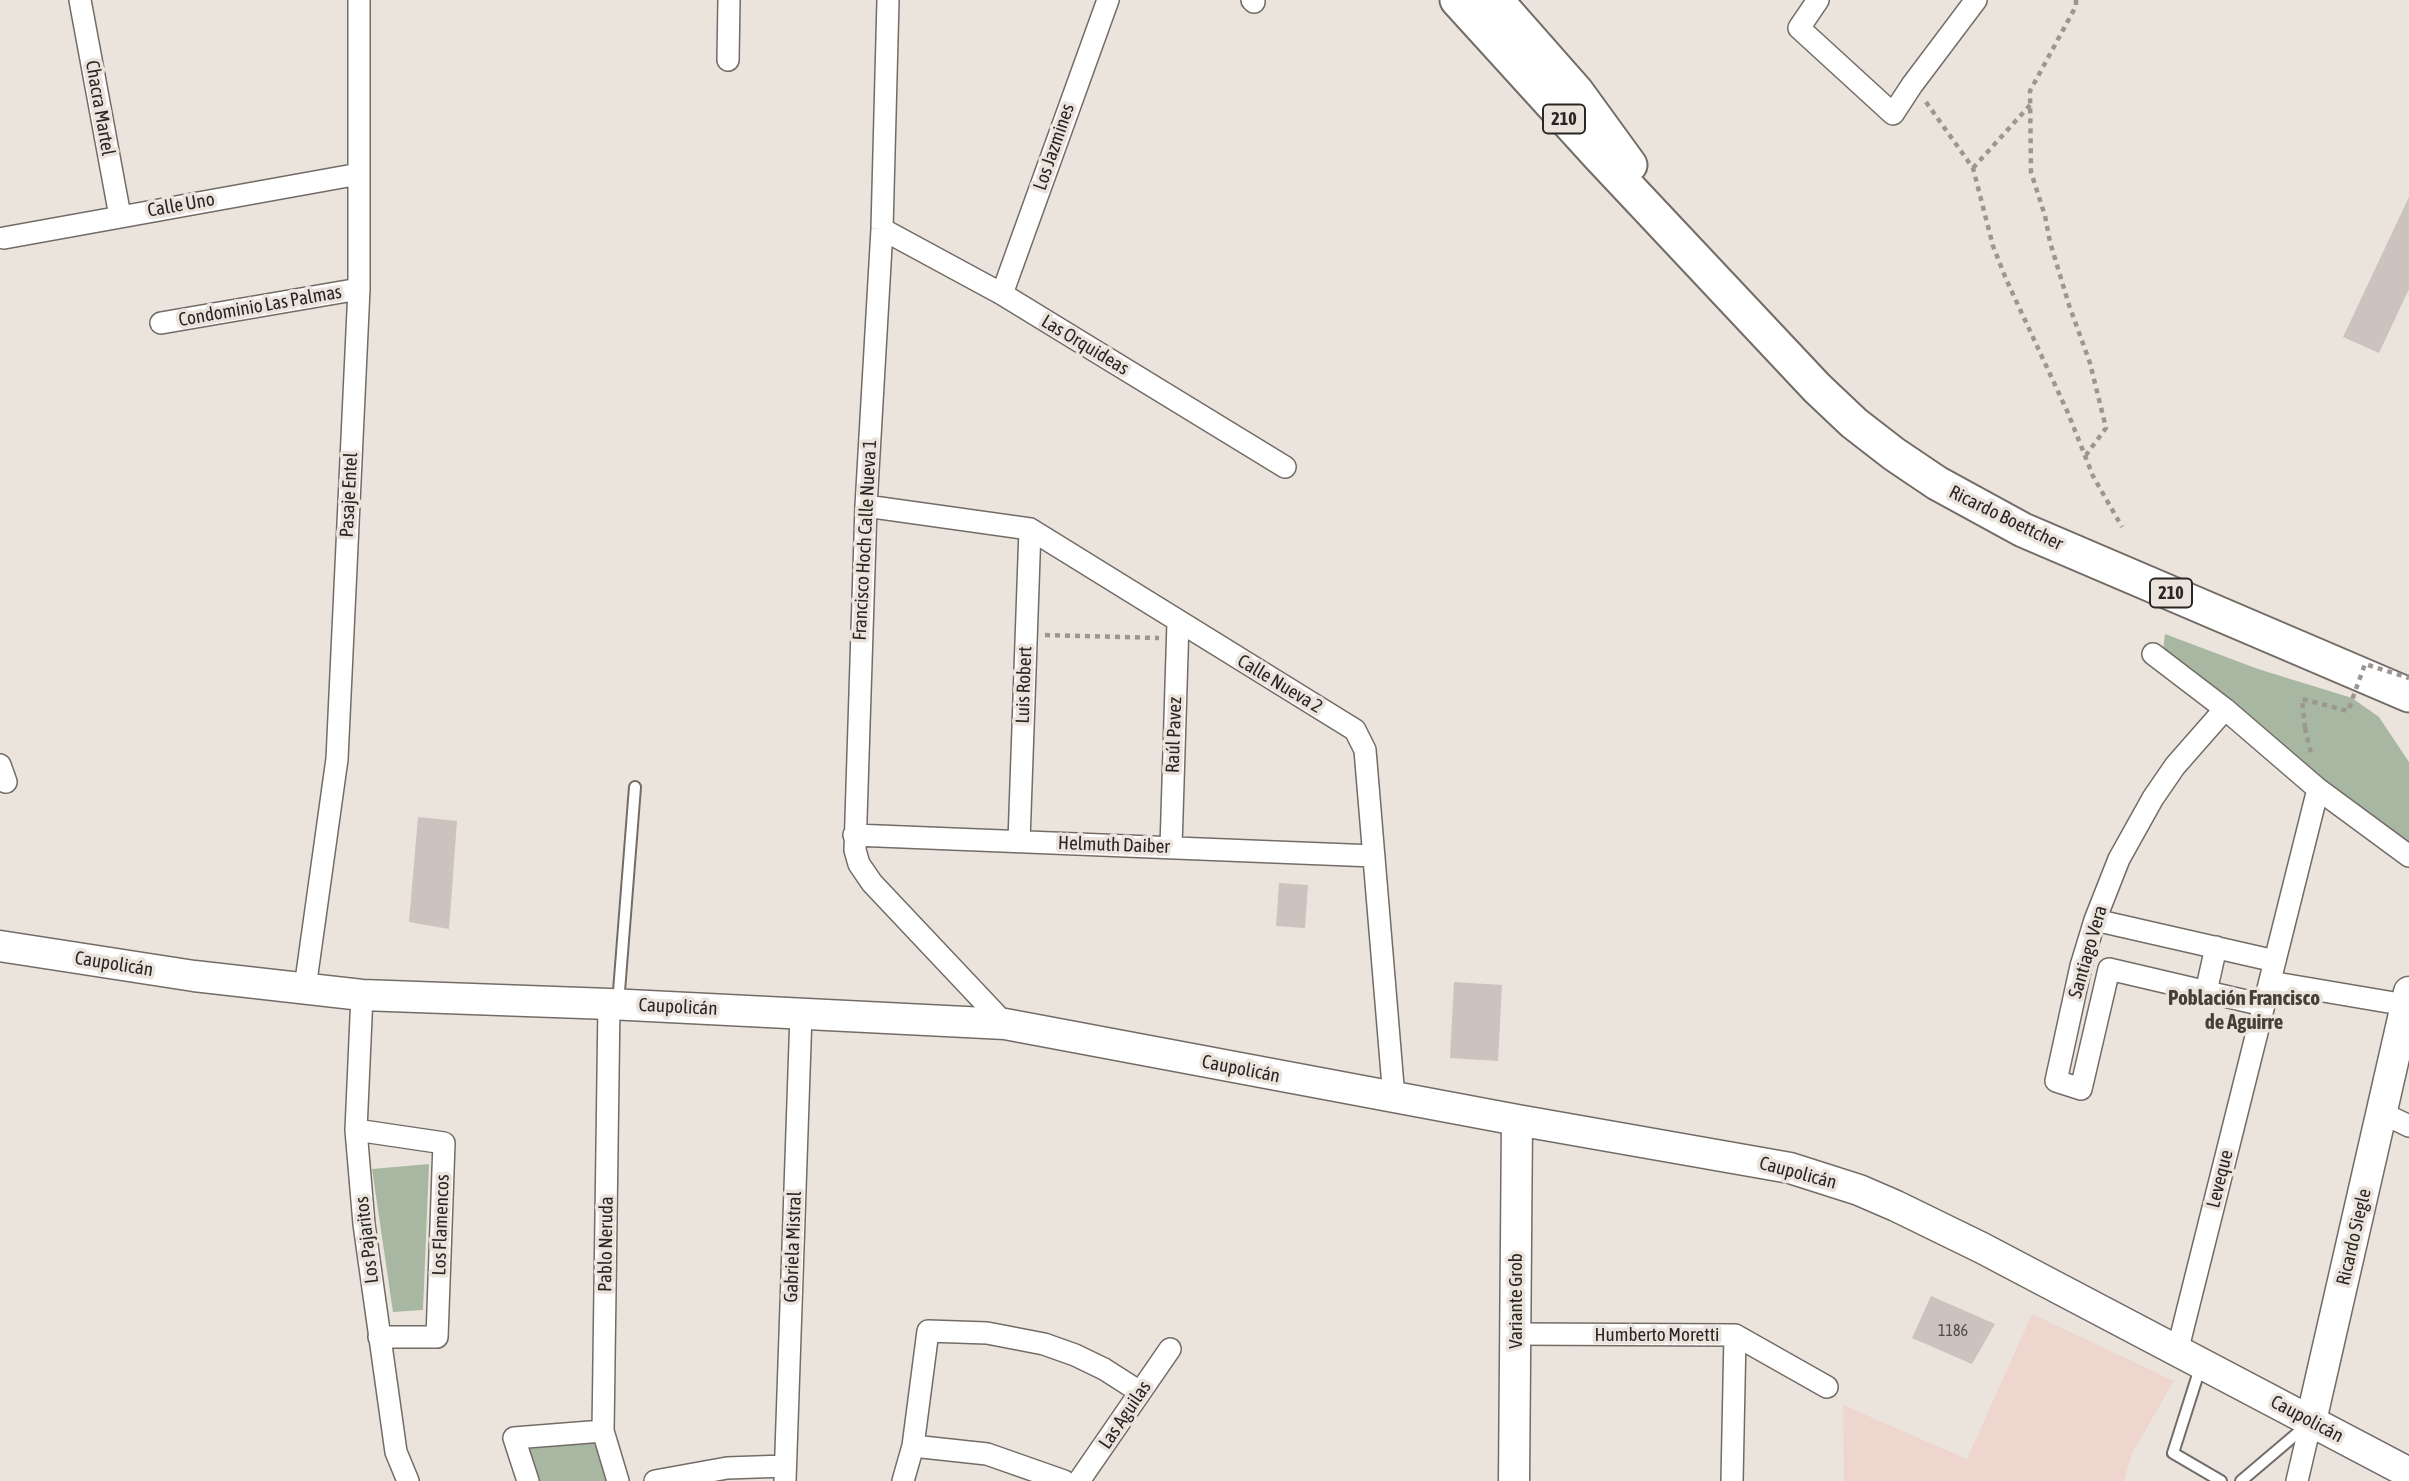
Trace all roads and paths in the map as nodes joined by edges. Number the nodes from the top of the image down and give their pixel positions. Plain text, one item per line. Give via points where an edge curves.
1 (80, 0) edge
2 (359, 0) edge
3 (729, 0) edge
4 (888, 0) edge
5 (1108, 0) edge
6 (1457, 0) edge
7 (1496, 0) edge
8 (1976, 0) edge
9 (2076, 0) edge
10 (1812, 3) edge
11 (728, 60) dead end
12 (1912, 85) junction
13 (2031, 104) junction
14 (1973, 168) junction
15 (359, 174) junction
16 (120, 216) junction
17 (882, 229) junction
18 (1674, 235) junction
19 (4, 238) dead end
20 (359, 289) junction
21 (1002, 294) junction
22 (160, 323) dead end
23 (2085, 456) junction
24 (1285, 467) dead end
25 (866, 506) junction
26 (2122, 527) dead end
27 (1030, 529) junction
28 (1178, 631) junction
29 (1026, 634) junction
30 (2153, 654) dead end
31 (2409, 678) edge
32 (2409, 695) edge
33 (2225, 709) junction
34 (2305, 728) dead end
35 (0, 765) edge
36 (0, 780) edge
37 (635, 787) dead end
38 (2318, 789) junction
39 (854, 835) junction
40 (1019, 841) junction
41 (1171, 847) junction
42 (1374, 856) junction
43 (2409, 856) edge
44 (2095, 920) junction
45 (0, 946) edge
46 (2216, 947) junction
47 (2275, 961) junction
48 (2270, 982) junction
49 (305, 988) junction
50 (2207, 992) junction
51 (362, 995) junction
52 (2408, 999) edge
53 (614, 1004) junction
54 (2263, 1005) junction
55 (801, 1014) junction
56 (1005, 1024) junction
57 (1394, 1098) junction
58 (2382, 1113) junction
59 (1517, 1121) junction
60 (2409, 1126) edge
61 (356, 1130) junction
62 (1515, 1334) junction
63 (1735, 1335) junction
64 (379, 1337) junction
65 (1170, 1349) dead end
66 (2189, 1358) junction
67 (1827, 1387) dead end
68 (1140, 1392) junction
69 (2311, 1421) junction
70 (603, 1430) junction
71 (914, 1446) junction
72 (2409, 1473) edge
73 (785, 1474) edge
74 (408, 1481) edge
75 (528, 1481) edge
76 (618, 1481) edge
77 (655, 1481) edge
78 (903, 1481) edge
79 (1064, 1481) edge
80 (1079, 1481) edge
81 (1514, 1481) edge
82 (1732, 1481) edge
83 (2221, 1481) edge
84 (2241, 1481) edge
85 (2297, 1481) edge

1 - 16 street, Chacra Martel
2 - 15 street, Pasaje Entel
3 - 11 street
4 - 17 street, Francisco Hoch Calle Nueva 1
5 - 21 street, Los Jazmines
6 - 18 main road, Ricardo Boettcher / 210
7 - 18 main road, Ricardo Boettcher / 210 via 1606,130
8 - 12 street
9 - 13 path via 2030,91
10 - 12 street via 1798,28 1893,114
12 - 14 path
13 - 14 path
13 - 23 path via 2031,172 2106,428
14 - 23 path via 1993,246
15 - 16 street, Calle Uno
15 - 20 street, Pasaje Entel
16 - 19 street, Calle Uno
17 - 21 street, Las Orquideas
17 - 25 street, Francisco Hoch Calle Nueva 1
18 - 32 main road, Ricardo Boettcher / 210 via 1854,423 1937,483 2023,530
20 - 22 street, Condominio Las Palmas
20 - 49 street, Pasaje Entel via 337,759
21 - 24 street, Las Orquideas
23 - 26 path
25 - 27 street, Calle Nueva 2
25 - 39 street, Francisco Hoch Calle Nueva 1
27 - 28 street, Calle Nueva 2
27 - 29 street, Luis Robert
28 - 29 path
28 - 41 street, Raúl Pavez
28 - 42 street, Calle Nueva 2 via 1355,730 1365,750
29 - 40 street, Luis Robert
30 - 33 street
31 - 34 path, bridge via 2365,664 2348,711 2302,698
33 - 38 street
33 - 44 street, Santiago Vera via 2153,798 2119,859
35 - 36 street via 6,782
37 - 53 lane
38 - 43 street
38 - 47 street, Leveque
39 - 40 street, Helmuth Daiber
39 - 56 street, Francisco Hoch Calle Nueva 1 via 859,864 872,883
40 - 41 street, Helmuth Daiber
41 - 42 street, Helmuth Daiber
42 - 57 street, Calle Nueva 2
44 - 46 street
44 - 50 street, Santiago Vera via 2056,1081 2081,1089 2109,969
45 - 49 street, Caupolicán
46 - 47 street
46 - 50 street
47 - 48 street, Leveque
48 - 52 street
48 - 54 street, Leveque
49 - 51 street, Caupolicán
50 - 54 street
51 - 53 street, Caupolicán
51 - 61 street, Los Pajaritos
52 - 58 street, Ricardo Siegle
53 - 55 street, Caupolicán
53 - 70 street, Pablo Neruda
54 - 66 street, Leveque
55 - 56 street, Caupolicán
55 - 73 street, Gabriela Mistral
56 - 57 street, Caupolicán
57 - 59 street, Caupolicán
58 - 60 street
58 - 69 street, Ricardo Siegle
59 - 62 street, Variante Grob
59 - 66 street, Caupolicán via 1759,1162 1859,1190 1982,1248
61 - 64 street, Los Pajaritos
61 - 64 street, Los Flamencos via 444,1143 437,1337
62 - 63 street, Humberto Moretti
62 - 81 street, Variante Grob
63 - 67 street, Humberto Moretti
63 - 82 street
64 - 74 street, Los Pajaritos via 396,1452
65 - 68 street, Las Aguilas
66 - 69 street, Caupolicán
66 - 83 lane via 2173,1453
68 - 71 street via 1104,1369 1044,1344 986,1332 928,1331
68 - 80 street, Las Aguilas
69 - 72 street, Caupolicán
69 - 84 lane
69 - 85 street, Ricardo Siegle
70 - 75 street via 514,1438
70 - 76 street, Pablo Neruda
71 - 78 street
71 - 79 street via 987,1454
73 - 77 street via 718,1469

